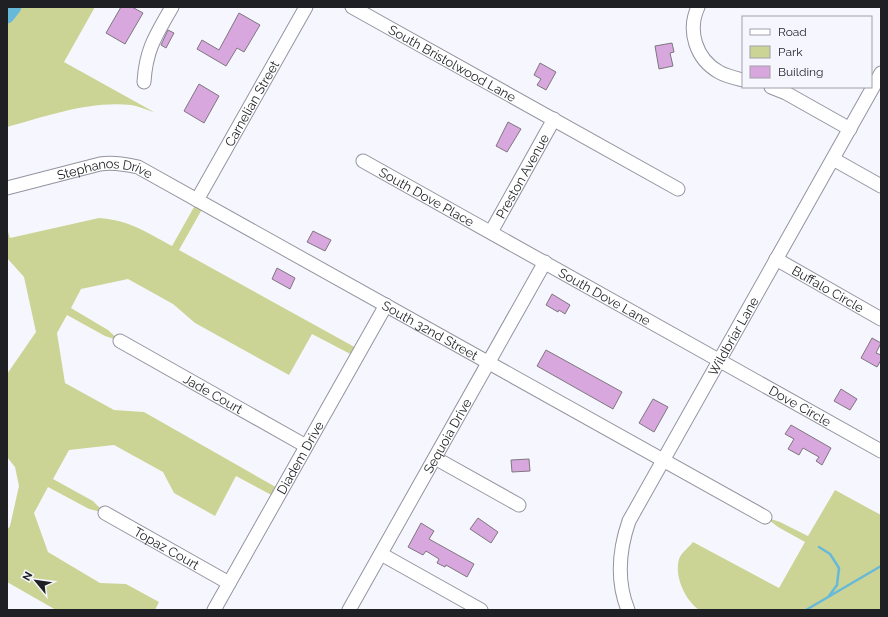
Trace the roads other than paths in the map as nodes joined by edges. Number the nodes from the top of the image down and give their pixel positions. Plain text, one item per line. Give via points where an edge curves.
1 (172, 7) edge
2 (306, 7) edge
3 (352, 7) edge
4 (698, 7) edge
5 (881, 73) edge
6 (742, 80) edge
7 (144, 82) dead end
8 (774, 88) edge
9 (554, 119) junction
10 (850, 129) junction
11 (832, 159) junction
12 (363, 161) dead end
13 (881, 186) edge
14 (7, 188) edge
15 (678, 189) dead end
16 (197, 200) junction
17 (491, 232) junction
18 (776, 259) junction
19 (545, 262) junction
20 (386, 305) junction
21 (881, 318) edge
22 (120, 341) dead end
23 (720, 360) junction
24 (489, 362) junction
25 (306, 446) junction
26 (881, 451) edge
27 (435, 458) junction
28 (663, 459) junction
29 (519, 505) dead end
30 (105, 513) dead end
31 (766, 517) dead end
32 (381, 554) junction
33 (229, 583) junction
34 (214, 610) edge
35 (349, 610) edge
36 (481, 610) edge
37 (628, 610) edge

1 - 7 street via 152,42
2 - 16 street, Carnelian Street
3 - 9 street, South Bristolwood Lane
4 - 6 street via 693,29 696,45 703,59 720,72
5 - 10 street, Wildbriar Lane
8 - 10 street
9 - 15 street, South Bristolwood Lane
9 - 17 street, Preston Avenue
10 - 11 street, Wildbriar Lane
11 - 13 street
11 - 18 street, Wildbriar Lane
12 - 17 street, South Dove Place
14 - 16 street, Stephanos Drive via 111,162 138,167
16 - 20 street, South 32nd Street
17 - 19 street, South Dove Lane
18 - 21 street, Buffalo Circle
18 - 23 street, Wildbriar Lane
19 - 23 street, South Dove Lane
19 - 24 street, Sequoia Drive
20 - 24 street, South 32nd Street
20 - 25 street, Diadem Drive
22 - 25 street, Jade Court
23 - 26 street, Dove Circle
23 - 28 street, Wildbriar Lane
24 - 27 street, Sequoia Drive
24 - 28 street, South 32nd Street
25 - 33 street, Diadem Drive
27 - 29 street
27 - 32 street, Sequoia Drive
28 - 31 street, South 32nd Street
28 - 37 street, Wildbriar Lane via 635,509 624,536 620,569 621,585
30 - 33 street, Topaz Court
32 - 35 street, Sequoia Drive
32 - 36 street
33 - 34 street, Diadem Drive

